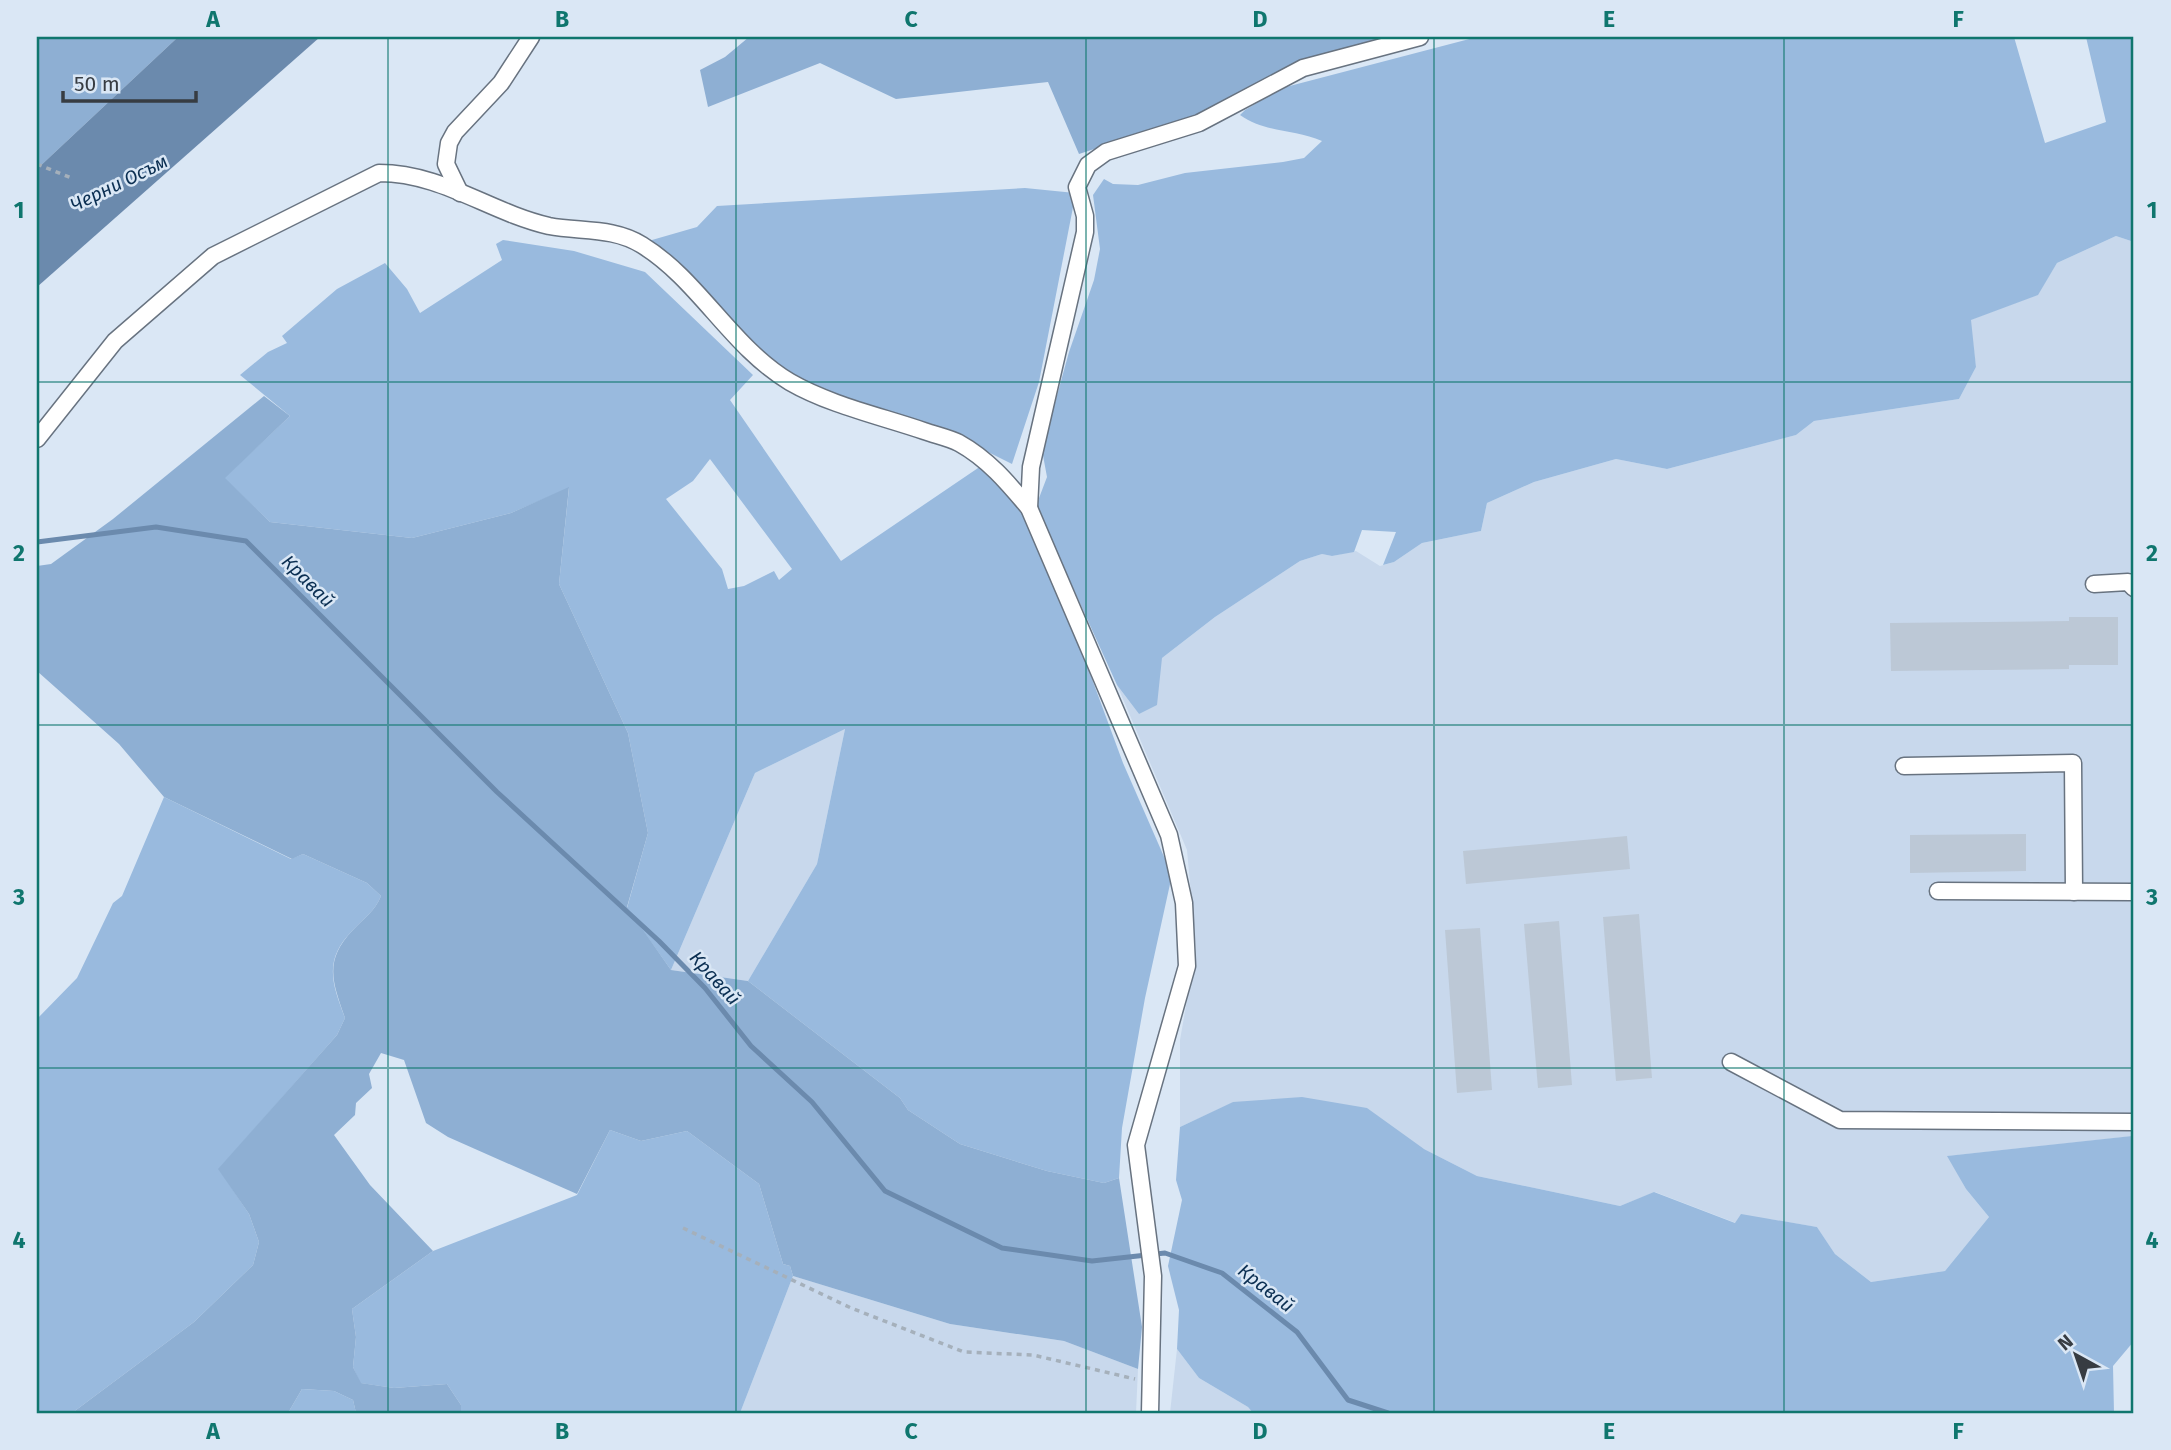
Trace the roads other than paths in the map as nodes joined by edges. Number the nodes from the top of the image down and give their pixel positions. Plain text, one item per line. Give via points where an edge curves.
1 (531, 37) edge
2 (1420, 37) edge
3 (460, 193) junction
4 (37, 439) edge
5 (1029, 508) junction
6 (2094, 584) dead end
7 (2134, 588) edge
8 (1904, 766) dead end
9 (1938, 891) dead end
10 (2074, 892) junction
11 (2134, 892) edge
12 (1731, 1062) dead end
13 (2134, 1122) edge
14 (1150, 1413) edge

1 - 3 street via 501,83 449,143 446,164
2 - 5 street via 1303,68 1199,123 1106,152 1088,165 1077,187 1085,232 1031,467
3 - 4 street via 408,173 379,173 213,256 115,341
3 - 5 street via 504,214 616,234 642,245 673,270 758,359 790,382 958,443 995,468
5 - 14 street via 1169,835 1184,903 1186,965 1136,1145 1153,1276
6 - 7 street via 2128,582
8 - 10 street via 2073,763
9 - 10 street
10 - 11 street
12 - 13 street via 1840,1120

